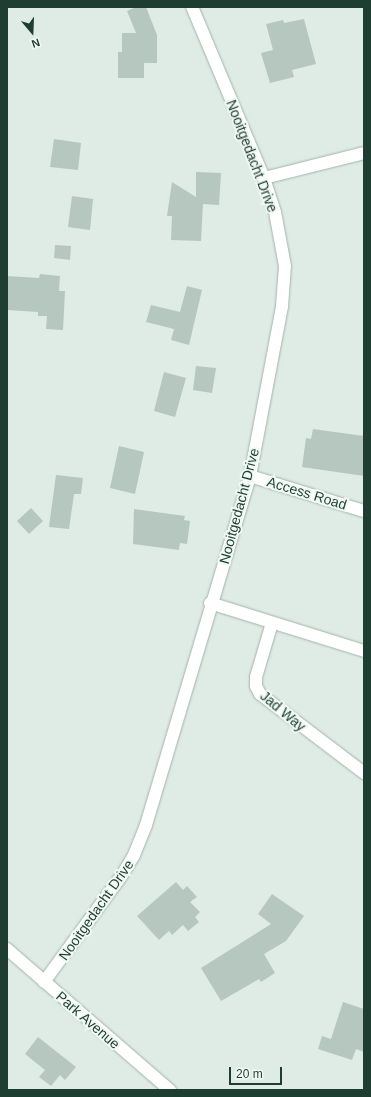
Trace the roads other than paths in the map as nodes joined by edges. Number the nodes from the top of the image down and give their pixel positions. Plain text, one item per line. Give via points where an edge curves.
1 (192, 7) edge
2 (364, 153) edge
3 (264, 178) junction
4 (250, 476) junction
5 (364, 511) edge
6 (210, 604) junction
7 (272, 623) junction
8 (364, 651) edge
9 (364, 774) edge
10 (7, 949) edge
11 (44, 982) junction
12 (170, 1090) edge

1 - 3 street, Nooitgedacht Drive
2 - 3 street
3 - 4 street, Nooitgedacht Drive via 277,219 285,266 282,306
4 - 5 street, Access Road
4 - 6 street, Nooitgedacht Drive
6 - 7 street
6 - 11 street, Nooitgedacht Drive via 194,671 134,855
7 - 8 street
7 - 9 street, Jad Way via 256,677 256,686 260,694
10 - 11 street, Park Avenue
11 - 12 street, Park Avenue

